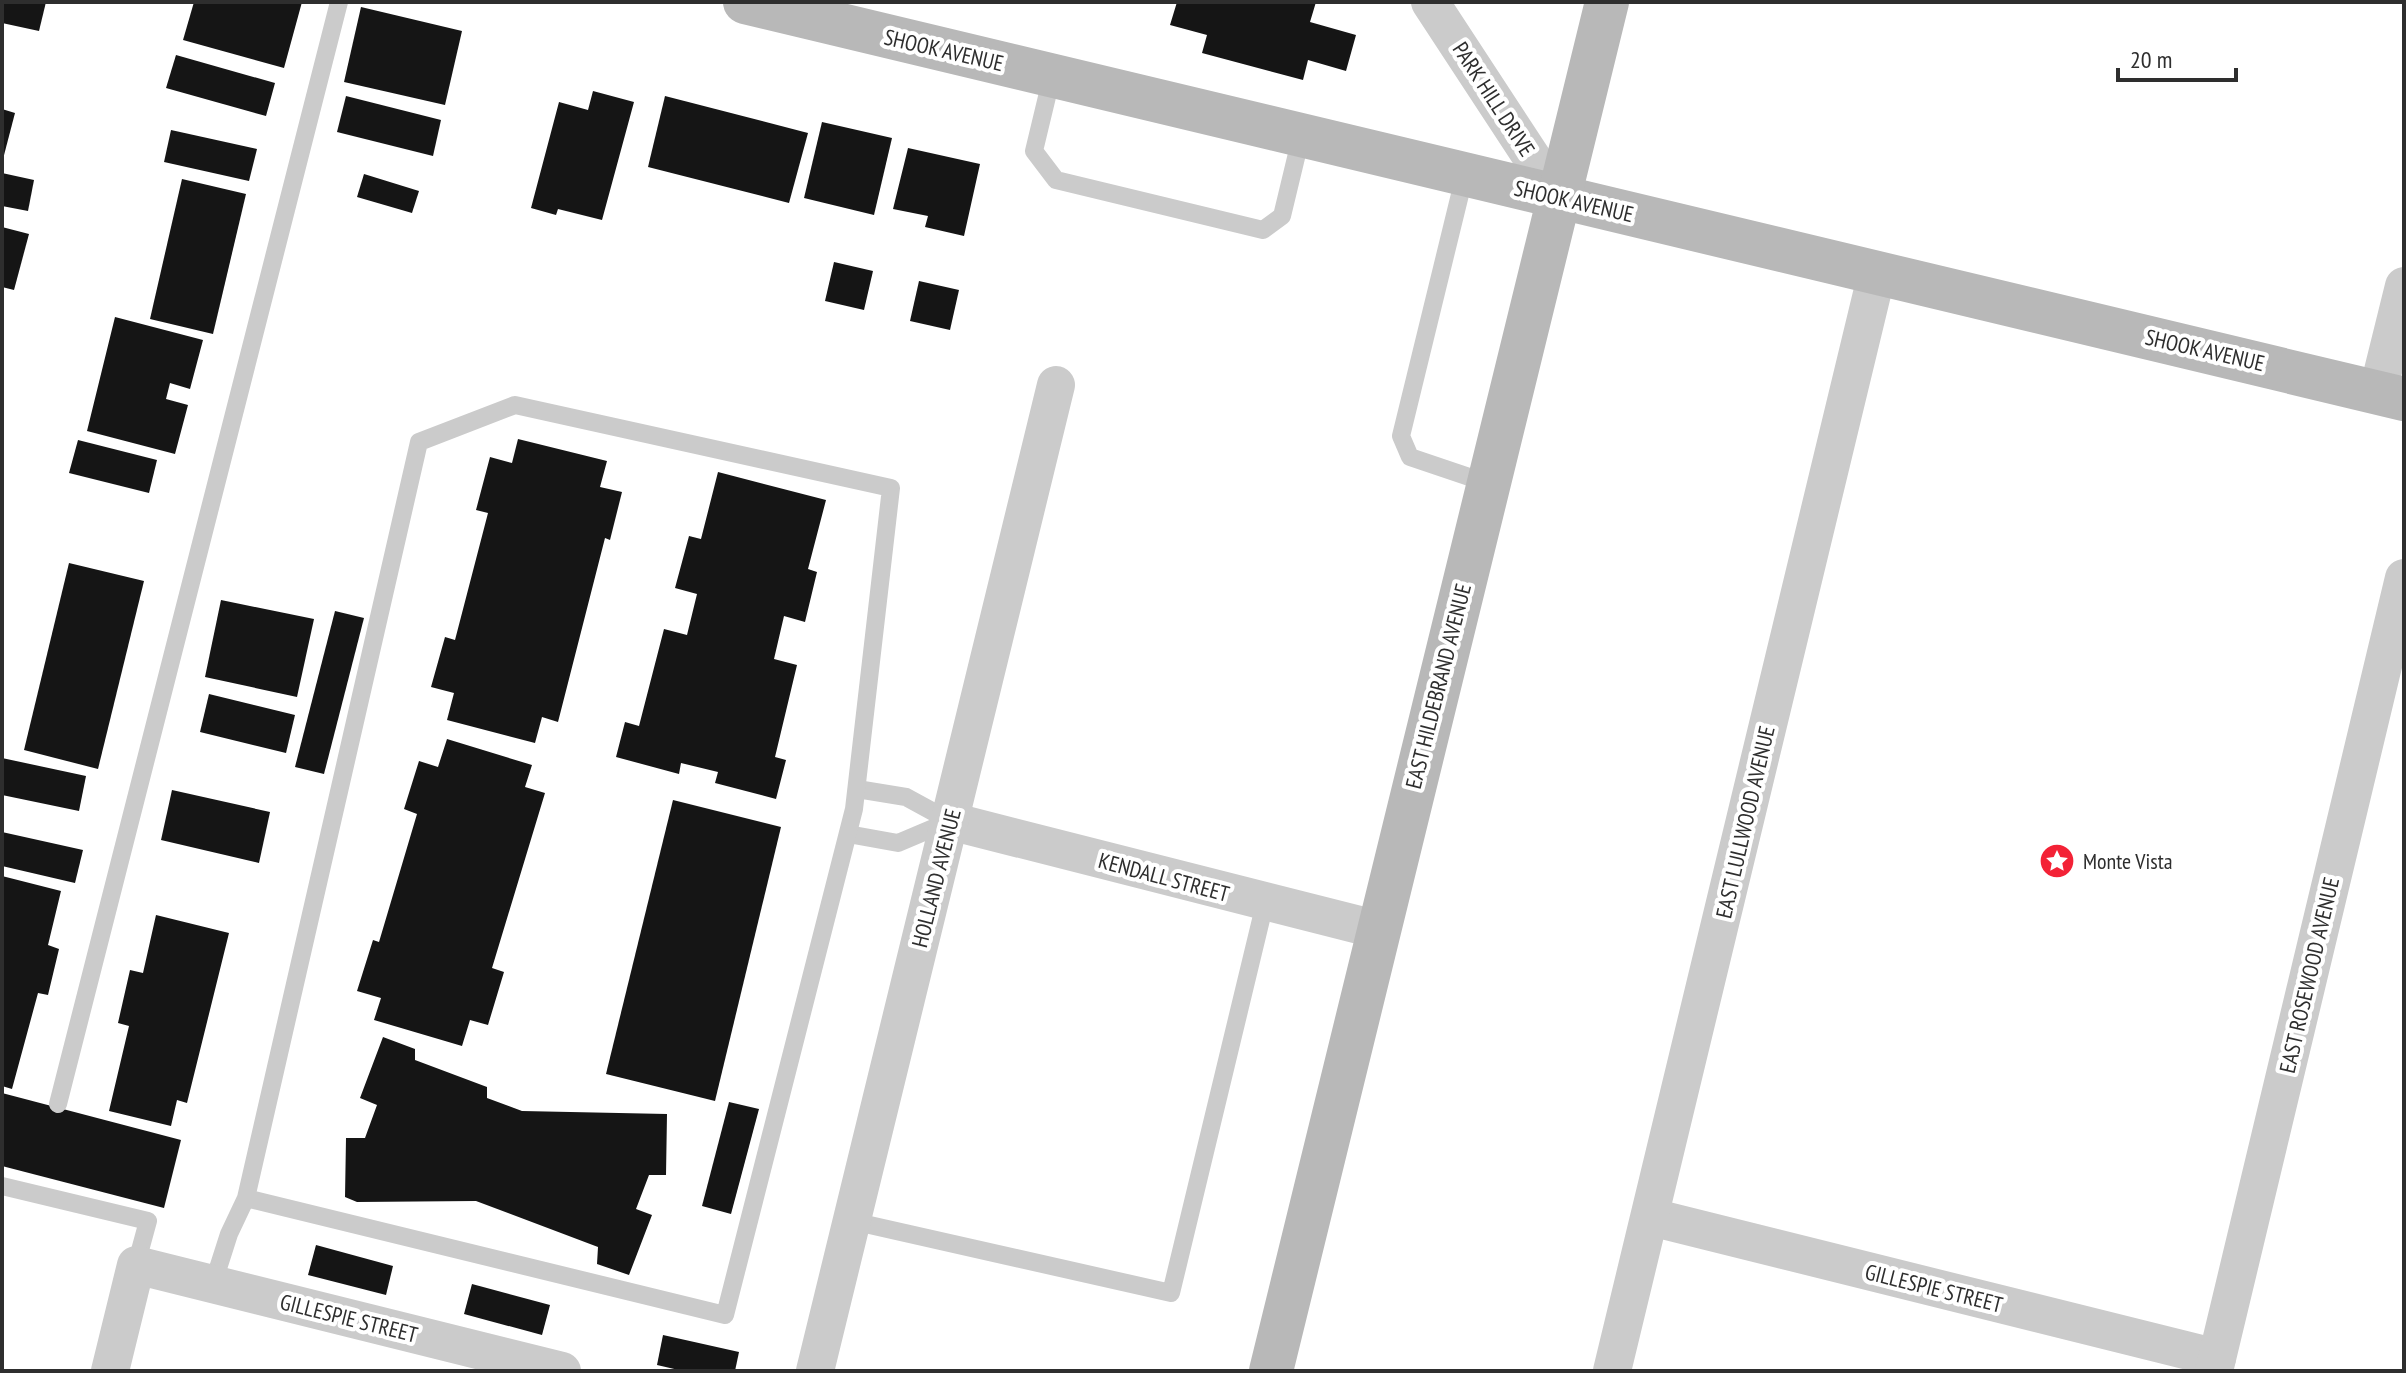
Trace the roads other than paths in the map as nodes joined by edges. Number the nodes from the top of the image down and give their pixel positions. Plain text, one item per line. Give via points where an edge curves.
1 (339, 2) edge
2 (745, 2) edge
3 (1430, 2) edge
4 (1607, 2) edge
5 (1052, 76) junction
6 (1301, 137) junction
7 (1465, 174) junction
8 (1557, 196) junction
9 (1877, 273) junction
10 (2404, 286) edge
11 (1056, 385) dead end
12 (2391, 395) edge
13 (1487, 483) junction
14 (2404, 578) edge
15 (857, 789) junction
16 (950, 821) junction
17 (848, 834) junction
18 (1265, 903) junction
19 (1379, 930) junction
20 (58, 1104) dead end
21 (2, 1186) edge
22 (246, 1198) junction
23 (1651, 1217) junction
24 (852, 1221) junction
25 (136, 1265) junction
26 (213, 1284) junction
27 (2216, 1365) edge
28 (110, 1371) edge
29 (562, 1371) edge
30 (815, 1371) edge
31 (1271, 1371) edge
32 (1612, 1371) edge

1 - 20 lane
2 - 5 street, SHOOK AVENUE
3 - 8 street, PARK HILL DRIVE
4 - 8 street, EAST HILDEBRAND AVENUE
5 - 6 street, SHOOK AVENUE
5 - 6 lane via 1034,151 1056,180 1263,230 1282,216
6 - 7 street, SHOOK AVENUE
7 - 8 street, SHOOK AVENUE
7 - 13 lane via 1401,436 1410,457
8 - 9 street, SHOOK AVENUE
8 - 13 street, EAST HILDEBRAND AVENUE
9 - 12 street, SHOOK AVENUE
9 - 23 street, EAST LULLWOOD AVENUE
10 - 12 street
11 - 16 street, HOLLAND AVENUE
13 - 19 street, EAST HILDEBRAND AVENUE
14 - 27 street, EAST ROSEWOOD AVENUE
15 - 16 lane via 906,797
15 - 17 lane
15 - 22 lane via 891,488 515,405 419,442
16 - 17 lane via 898,843
16 - 18 street, KENDALL STREET
16 - 24 street, HOLLAND AVENUE
17 - 22 lane via 725,1315
18 - 19 street, KENDALL STREET
18 - 24 lane via 1171,1293
19 - 31 street, EAST HILDEBRAND AVENUE
21 - 25 lane via 148,1221
22 - 26 lane
23 - 27 street, GILLESPIE STREET
23 - 32 street, EAST LULLWOOD AVENUE
24 - 30 street, HOLLAND AVENUE
25 - 26 street, GILLESPIE STREET
25 - 28 street
26 - 29 street, GILLESPIE STREET

